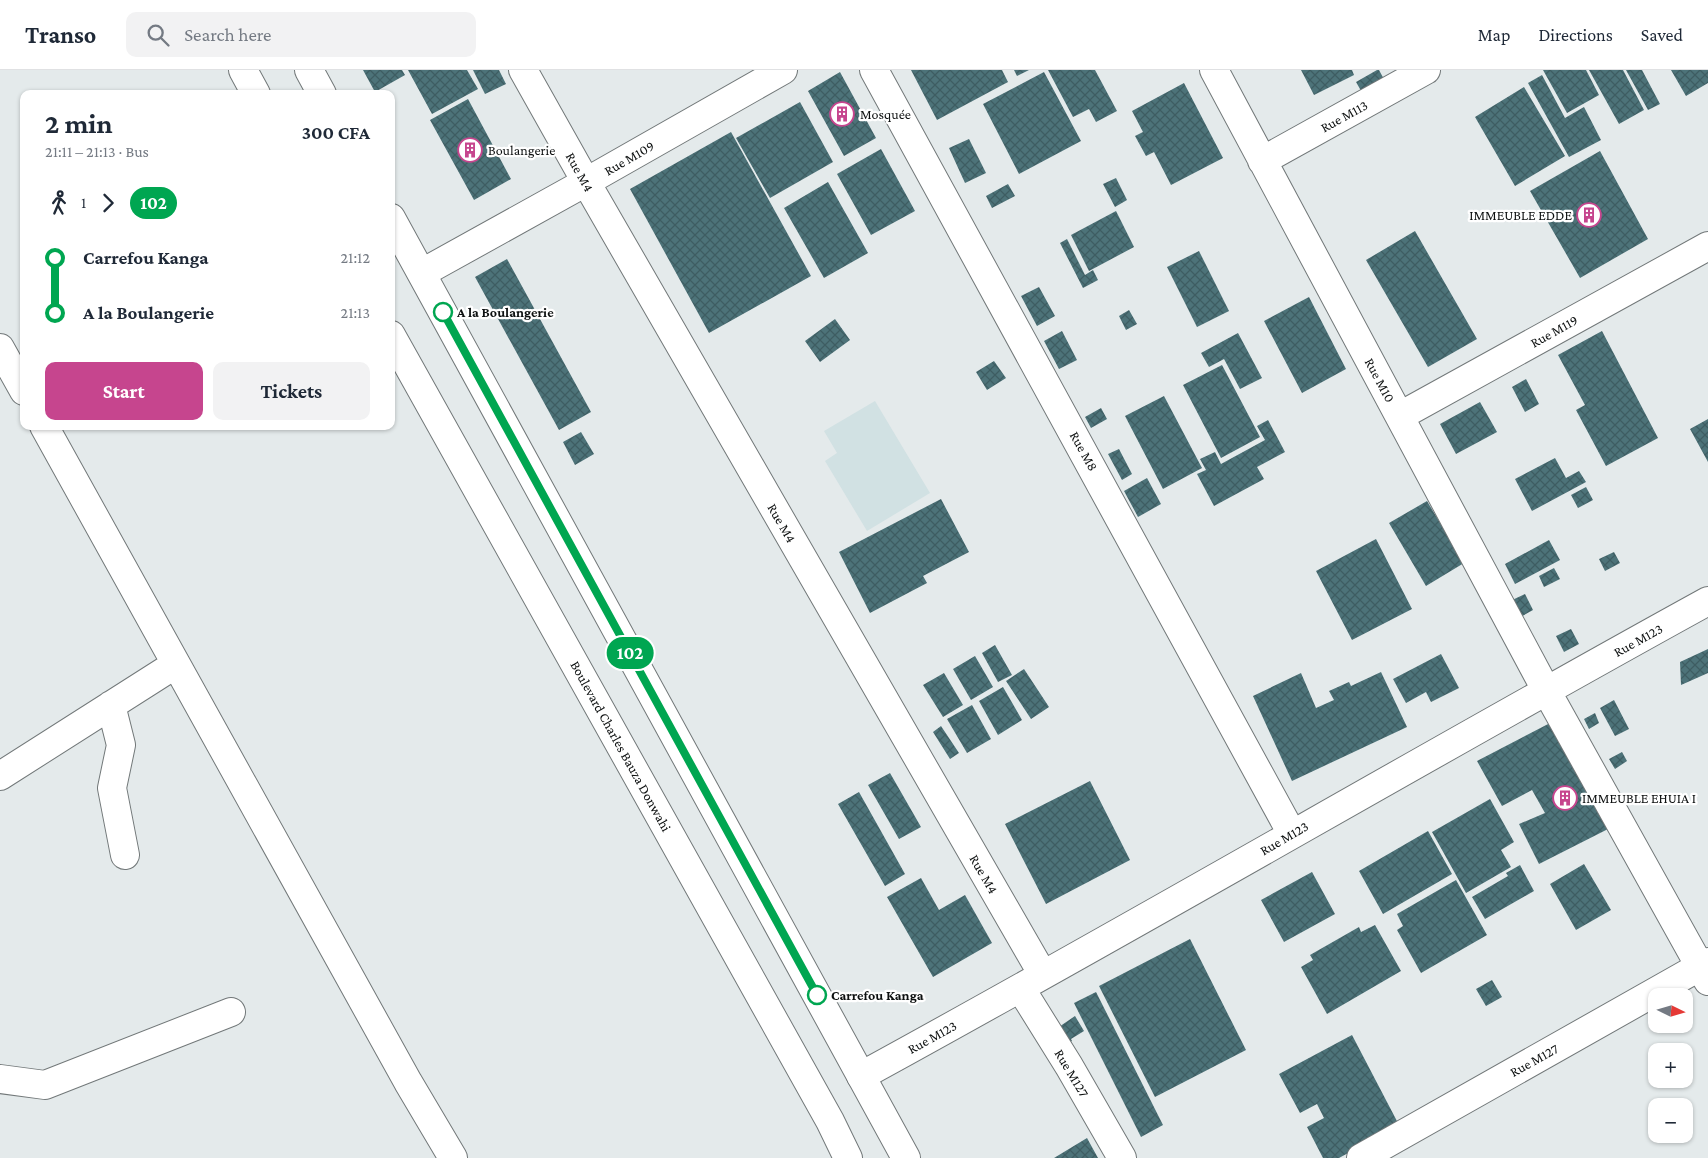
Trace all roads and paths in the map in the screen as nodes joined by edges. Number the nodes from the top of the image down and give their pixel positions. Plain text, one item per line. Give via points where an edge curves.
1 (243, 70) edge
2 (309, 70) edge
3 (523, 70) edge
4 (783, 70) edge
5 (874, 70) edge
6 (1214, 70) edge
7 (1426, 70) edge
8 (254, 90) edge
9 (320, 90) edge
10 (1262, 161) junction
11 (586, 182) junction
12 (395, 225) edge
13 (1708, 246) edge
14 (422, 273) junction
15 (395, 342) edge
16 (0, 348) edge
17 (20, 383) edge
18 (1400, 416) junction
19 (46, 430) edge
20 (1708, 602) edge
21 (176, 664) junction
22 (1546, 690) junction
23 (111, 705) junction
24 (0, 776) edge
25 (1292, 834) junction
26 (125, 855) dead end
27 (1705, 970) edge
28 (1032, 982) junction
29 (231, 1012) dead end
30 (861, 1076) junction
31 (0, 1079) edge
32 (453, 1158) edge
33 (848, 1158) edge
34 (906, 1158) edge
35 (1122, 1158) edge
36 (1361, 1158) edge

1 - 8 street
2 - 9 street
3 - 11 street, Rue M4
4 - 11 street, Rue M109
5 - 25 street, Rue M8
6 - 10 street, Rue M10
7 - 10 street, Rue M113
10 - 18 street, Rue M10
11 - 14 street, Rue M109
11 - 28 street, Rue M4
12 - 14 street
13 - 18 street, Rue M119
14 - 30 street
15 - 33 street, Boulevard Charles Bauza Donwahi via 811,1086
16 - 17 street
18 - 22 street, Rue M10
19 - 21 street
20 - 22 street, Rue M123
21 - 23 street
21 - 32 street
22 - 25 street, Rue M123
22 - 27 street, Rue M10
23 - 24 street
23 - 26 street via 121,745 112,788
25 - 28 street, Rue M123
27 - 36 street, Rue M127
28 - 30 street, Rue M123
28 - 35 street, Rue M127 via 1069,1066
29 - 31 street via 45,1084
30 - 34 street

